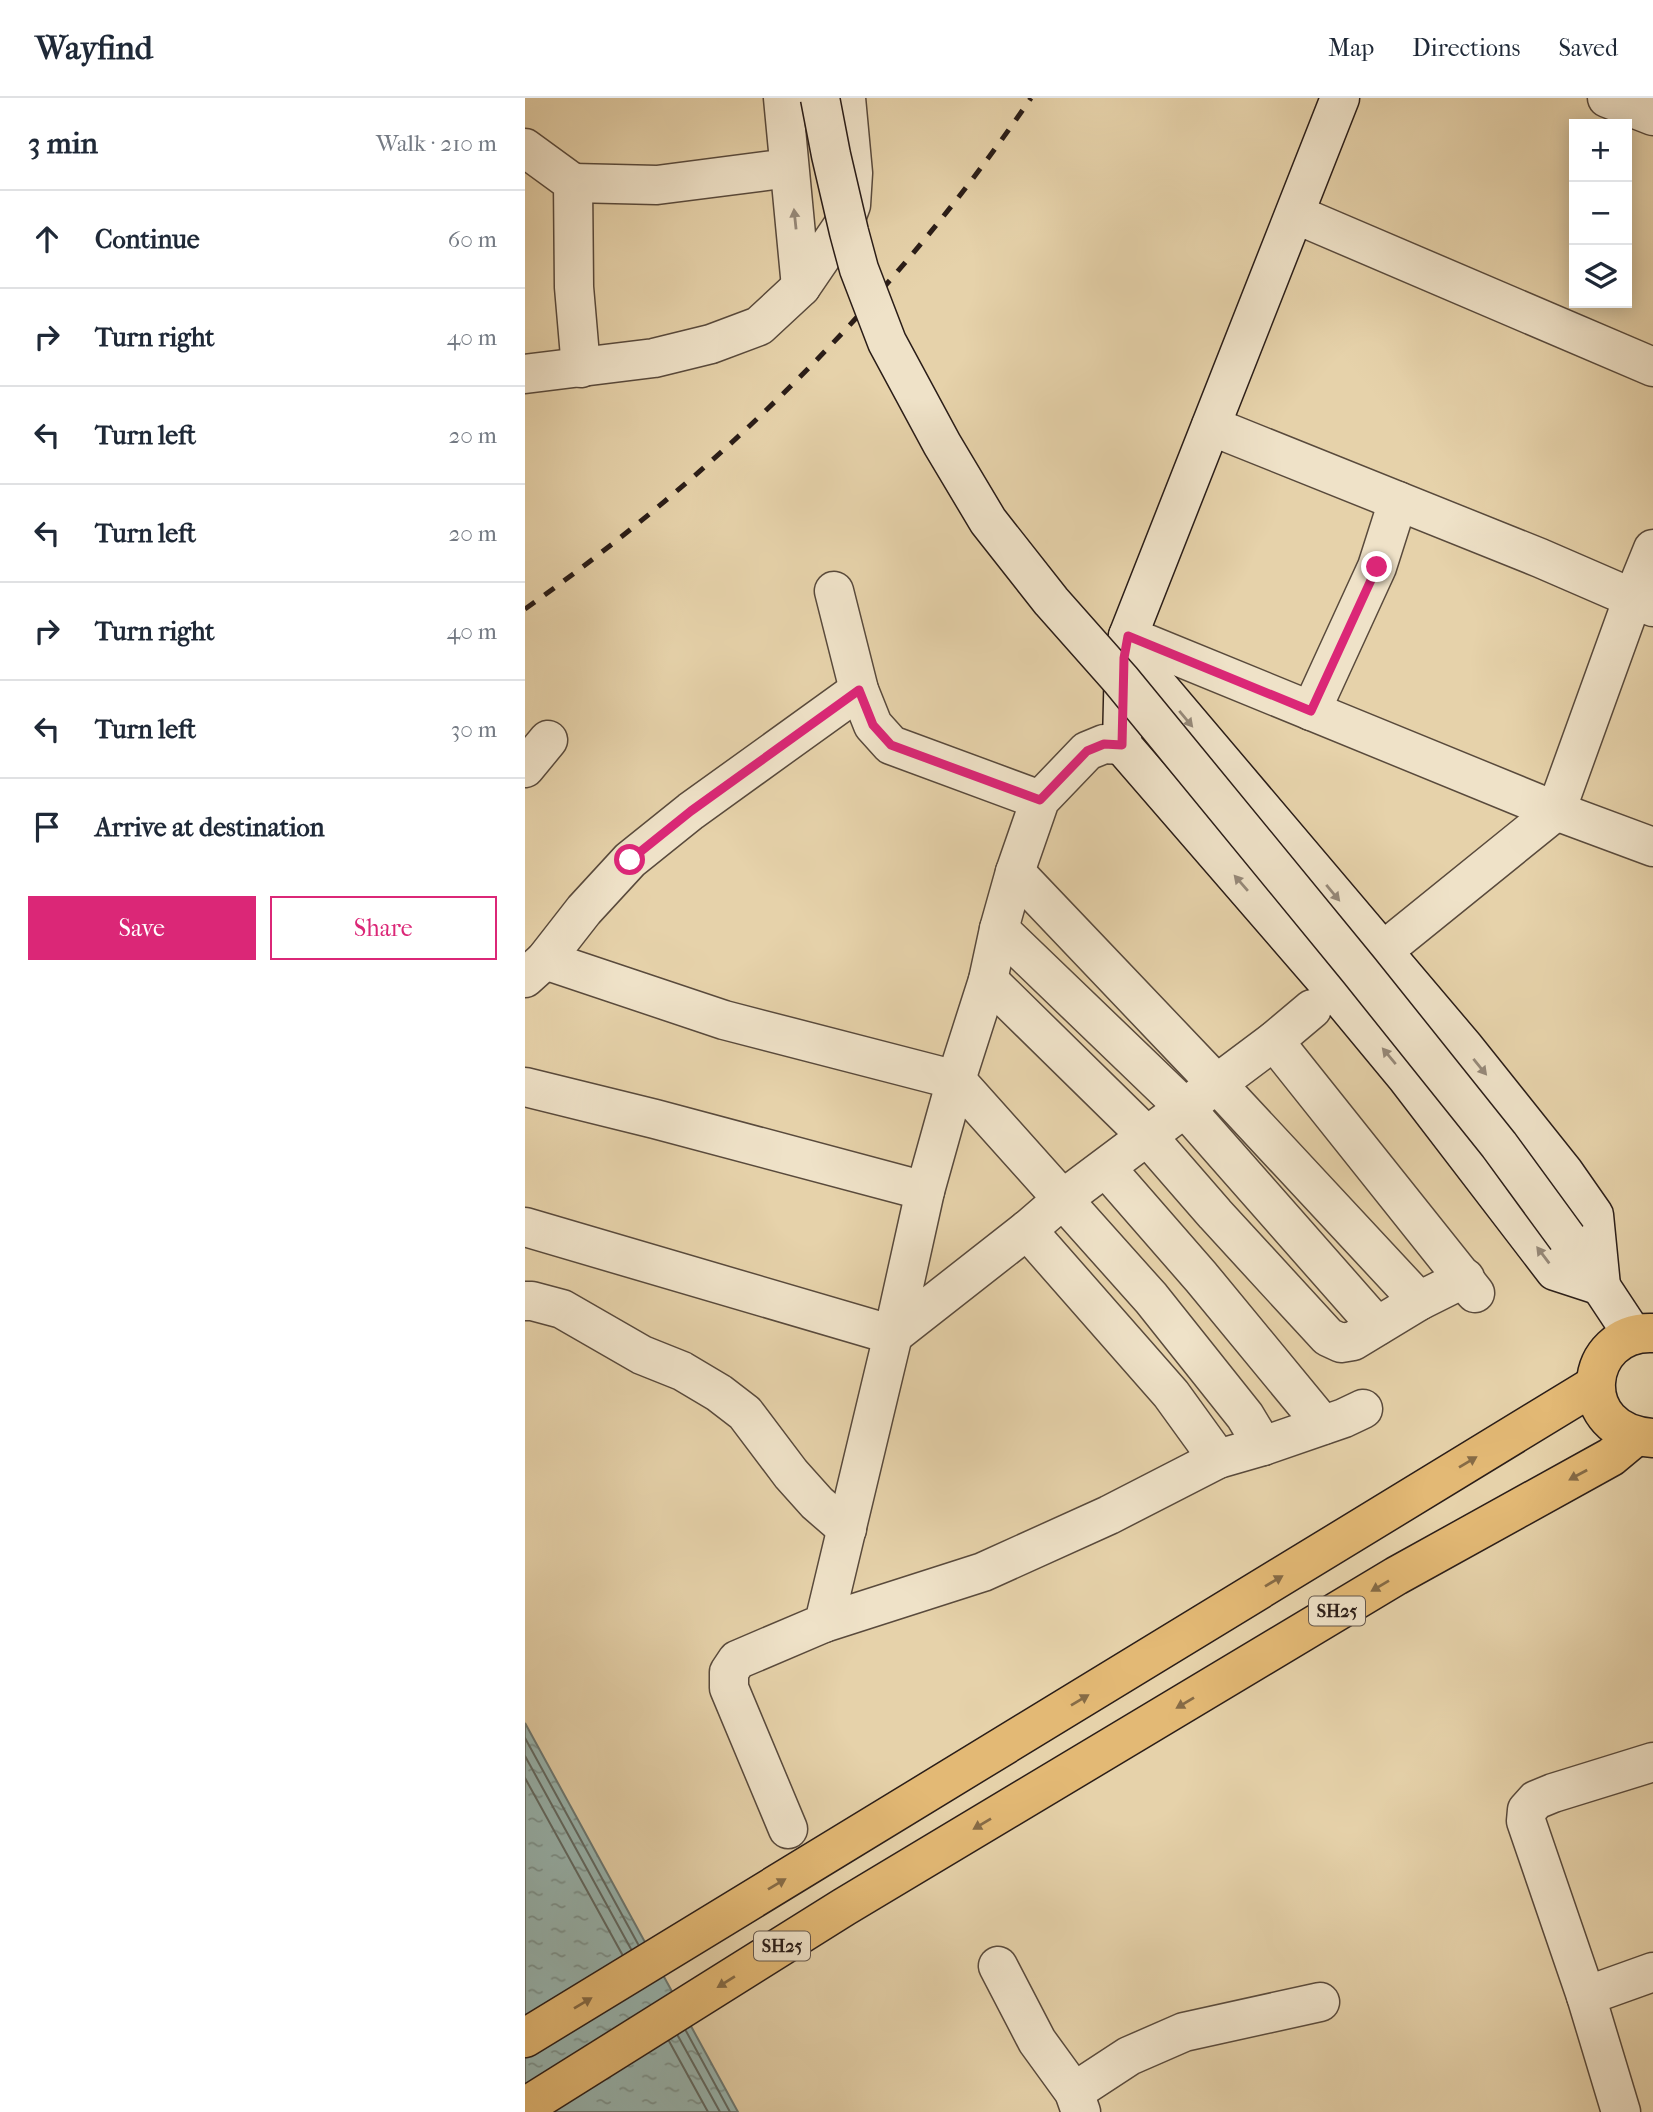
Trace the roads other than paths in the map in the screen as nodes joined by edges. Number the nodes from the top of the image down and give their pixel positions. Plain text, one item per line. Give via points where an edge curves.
1 (783, 98) edge
2 (820, 98) edge
3 (846, 98) edge
4 (1340, 98) edge
5 (1607, 98) edge
6 (1653, 116) edge
7 (525, 148) edge
8 (789, 168) junction
9 (573, 183) junction
10 (1295, 214) junction
11 (801, 287) junction
12 (1653, 367) edge
13 (581, 368) junction
14 (525, 374) edge
15 (1211, 426) junction
16 (1398, 501) junction
17 (1653, 550) edge
18 (834, 591) dead end
19 (1643, 603) edge
20 (1127, 642) junction
21 (859, 690) junction
22 (1311, 711) junction
23 (1122, 745) junction
24 (1040, 800) junction
25 (1556, 811) junction
26 (1653, 848) edge
27 (1015, 872) junction
28 (999, 929) junction
29 (1383, 951) junction
30 (535, 969) edge
31 (988, 980) junction
32 (1312, 1009) dead end
33 (1274, 1041) junction
34 (956, 1080) junction
35 (1216, 1083) junction
36 (525, 1087) edge
37 (1185, 1108) junction
38 (1148, 1137) junction
39 (1106, 1168) junction
40 (925, 1191) junction
41 (1063, 1199) junction
42 (525, 1227) edge
43 (1027, 1230) junction
44 (1601, 1286) junction
45 (525, 1301) edge
46 (1419, 1301) junction
47 (1377, 1326) junction
48 (1643, 1334) edge
49 (893, 1335) junction
50 (1595, 1385) junction
51 (1363, 1409) dead end
52 (1323, 1425) junction
53 (1644, 1438) edge
54 (1263, 1446) junction
55 (1217, 1459) junction
56 (847, 1529) junction
57 (824, 1623) junction
58 (1653, 1762) edge
59 (788, 1829) dead end
60 (998, 1966) dead end
61 (1653, 1972) edge
62 (1586, 1996) junction
63 (1320, 2002) dead end
64 (525, 2038) edge
65 (1077, 2102) edge
66 (525, 2107) edge
67 (1621, 2112) edge

1 - 8 street
2 - 44 street, bridge via 856,257 887,342 988,521 1499,1144
3 - 11 street via 851,205 844,224
4 - 10 street
5 - 6 street
7 - 9 street
8 - 9 street via 657,185
11 -> 8 street
9 - 13 street
10 - 12 street
10 - 15 street
11 - 13 street via 759,326 711,344
13 - 14 street
15 - 16 street
15 - 20 street
16 - 19 street
16 - 22 street via 1377,567
17 - 19 street
18 - 21 street
19 - 25 street
20 - 22 street
20 - 23 street
20 -> 29 street
21 - 24 street via 873,725 891,745
21 - 30 street via 630,860
22 - 25 street
23 - 24 street via 1104,744 1087,751
44 -> 23 street via 1555,1271 1359,1020
24 - 27 street
25 - 26 street
25 - 29 street
27 - 28 street
27 - 35 street
28 - 31 street
28 - 37 street
29 -> 44 street via 1531,1130 1594,1215
30 - 34 street
31 - 34 street
31 - 38 street
32 - 33 street
33 - 35 street
33 - 46 street via 1470,1286
34 - 40 street
34 - 41 street
35 - 37 street
35 - 46 street
36 - 40 street
37 - 38 street
37 - 47 street
38 - 39 street
38 - 47 street via 1328,1337 1341,1343 1353,1341
39 - 41 street
39 - 52 street
40 - 49 street
41 - 43 street
41 - 54 street via 1151,1298 1245,1416
42 - 49 street
43 - 49 street
43 - 55 street via 1171,1394
44 - 48 street
45 - 56 street via 562,1309 719,1393 745,1413 791,1474
46 - 47 street
48 - 50 main road via 1618,1343 1606,1354
49 - 56 street
50 - 53 main road via 1605,1417 1618,1429
64 -> 50 main road, SH25
51 - 52 street
52 - 54 street
53 -> 66 main road, SH25 via 1396,1576 844,1907
54 - 55 street
55 - 57 street via 983,1572
56 - 57 street
57 - 59 street via 737,1660 729,1672 729,1688
58 - 62 street via 1553,1793 1527,1810 1526,1821
60 - 65 street via 1037,2041
61 - 62 street
62 - 67 street
63 - 65 street via 1184,2032 1129,2056

